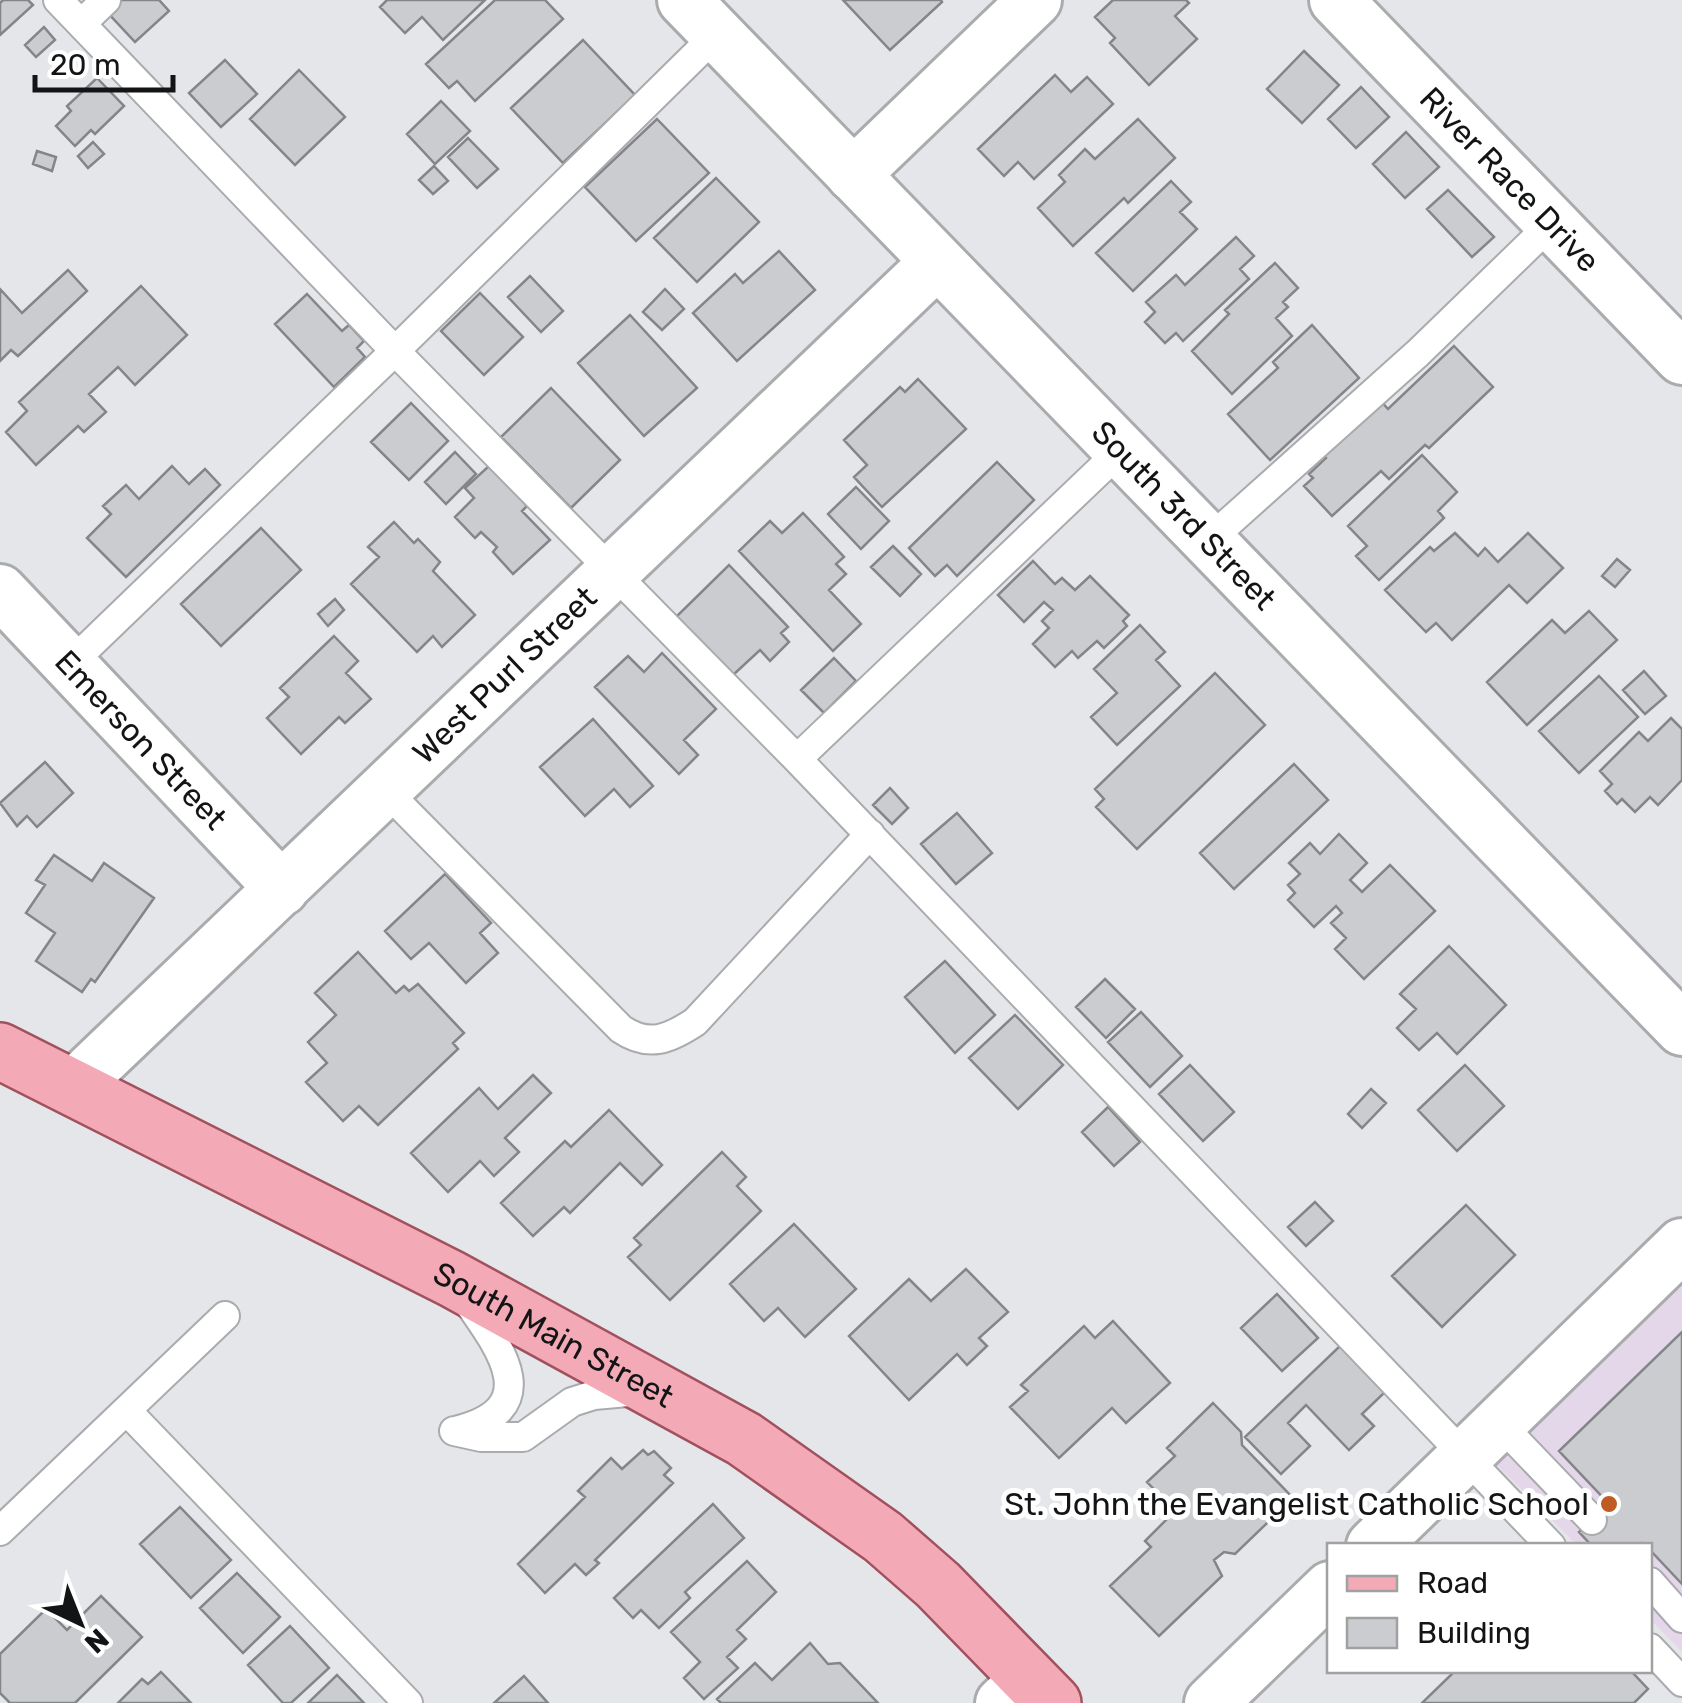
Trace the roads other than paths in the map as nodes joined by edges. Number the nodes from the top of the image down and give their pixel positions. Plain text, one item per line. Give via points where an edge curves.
1 (58, 0) edge
2 (106, 0) edge
3 (1035, 0) edge
4 (1336, 0) edge
5 (701, 17) edge
6 (81, 24) junction
7 (853, 175) junction
8 (1552, 223) junction
9 (937, 262) junction
10 (395, 351) junction
11 (1682, 358) edge
12 (1120, 450) junction
13 (1208, 541) junction
14 (614, 571) junction
15 (0, 592) edge
16 (70, 664) junction
17 (797, 759) junction
18 (386, 791) junction
19 (870, 834) junction
20 (282, 889) junction
21 (1682, 1030) edge
22 (0, 1051) edge
23 (72, 1088) junction
24 (1682, 1246) edge
25 (452, 1279) junction
26 (224, 1316) dead end
27 (656, 1390) junction
28 (127, 1411) junction
29 (1482, 1439) junction
30 (1592, 1520) dead end
31 (0, 1531) edge
32 (1376, 1543) edge
33 (1548, 1543) edge
34 (1652, 1584) edge
35 (1327, 1591) edge
36 (1682, 1618) edge
37 (1652, 1650) edge
38 (1682, 1682) edge
39 (1028, 1695) edge
40 (408, 1703) edge
41 (1211, 1703) edge

1 - 6 lane
2 - 6 lane
3 - 7 street
4 - 8 street, River Race Drive
5 - 7 street, South 3rd Street
5 - 10 lane
6 - 10 lane
7 - 9 street, South 3rd Street
8 - 11 street, River Race Drive
8 - 13 lane
9 - 12 street, South 3rd Street
9 - 14 street, West Purl Street
10 - 14 lane
10 - 16 lane
12 - 13 street, South 3rd Street
12 - 17 lane
13 - 21 street, South 3rd Street
14 - 17 lane
14 - 18 street, West Purl Street
15 - 16 street, Emerson Street
16 - 20 street, Emerson Street
17 - 19 lane
18 - 19 lane via 621,1029 652,1042 695,1022
18 - 20 street, West Purl Street
19 - 29 lane
20 - 23 street, West Purl Street
22 - 23 main road, South Main Street
23 - 25 main road, South Main Street
24 - 29 street
25 - 27 main road, South Main Street
25 - 27 lane via 499,1352 510,1382 498,1415 454,1431 524,1438 572,1402
26 - 28 lane
27 - 39 main road, South Main Street via 744,1440 883,1537 938,1585
28 - 31 lane
28 - 40 lane
29 - 30 lane
29 - 32 street
29 - 33 lane
34 - 36 lane
35 - 41 street
37 - 38 lane

